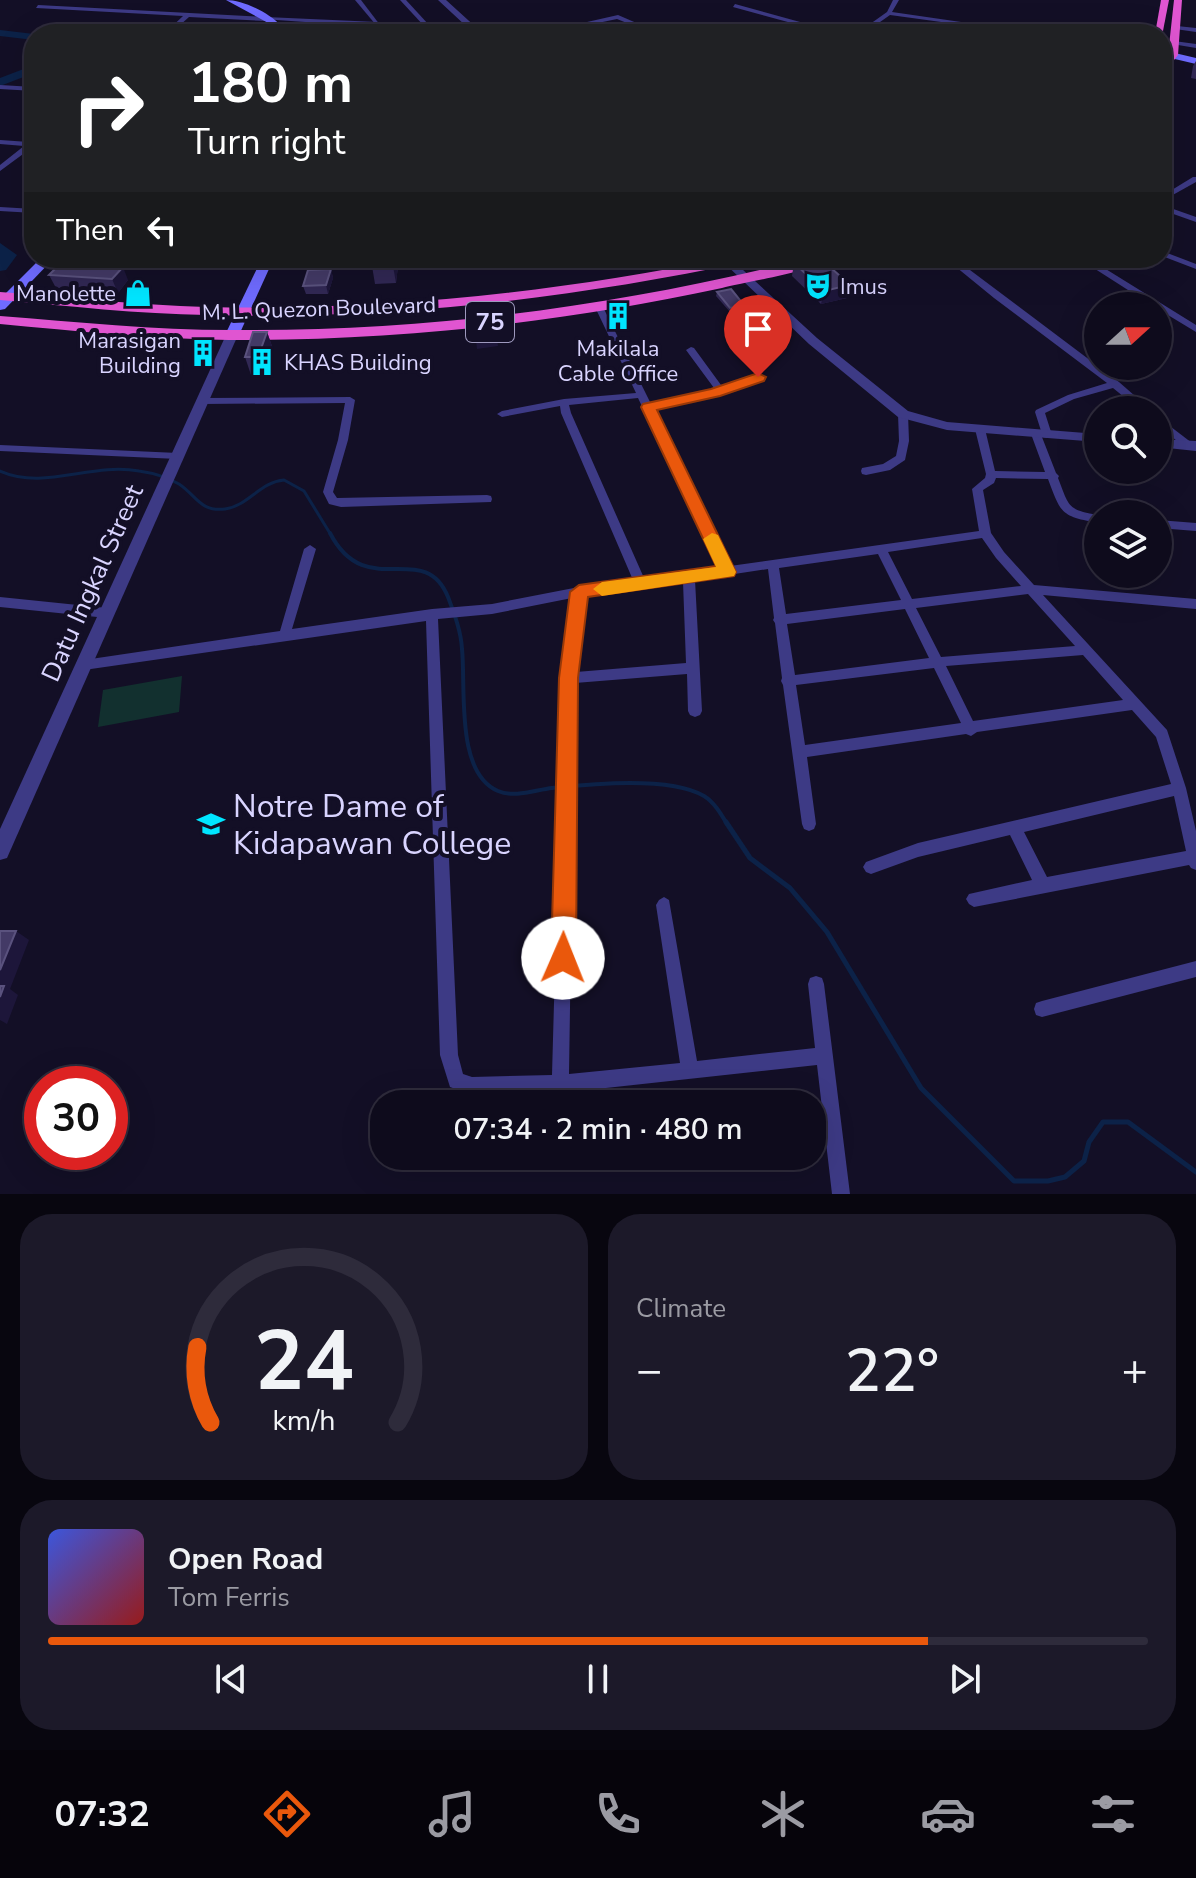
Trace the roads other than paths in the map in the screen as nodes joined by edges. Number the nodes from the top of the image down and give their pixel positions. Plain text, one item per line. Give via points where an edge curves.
1 (230, 0) edge
2 (358, 0) edge
3 (403, 0) edge
4 (442, 0) edge
5 (894, 0) edge
6 (1165, 0) edge
7 (1178, 0) edge
8 (735, 6) dead end
9 (38, 7) dead end
10 (889, 13) junction
11 (187, 16) junction
12 (266, 19) junction
13 (178, 24) edge
14 (274, 24) edge
15 (380, 24) joint
16 (425, 24) edge
17 (468, 24) edge
18 (581, 24) edge
19 (635, 24) edge
20 (801, 24) edge
21 (873, 24) edge
22 (969, 24) edge
23 (1161, 24) edge
24 (1177, 28) junction
25 (1196, 30) edge
26 (1174, 43) junction
27 (1172, 46) edge
28 (1196, 46) edge
29 (1172, 55) edge
30 (1196, 61) edge
31 (0, 87) edge
32 (24, 88) edge
33 (0, 142) edge
34 (24, 143) edge
35 (24, 150) edge
36 (0, 169) edge
37 (1196, 179) edge
38 (1181, 187) junction
39 (1172, 193) edge
40 (1196, 193) edge
41 (0, 209) edge
42 (24, 210) edge
43 (1172, 211) edge
44 (1196, 220) edge
45 (1172, 257) edge
46 (1196, 267) edge
47 (37, 268) edge
48 (263, 268) edge
49 (680, 268) edge
50 (734, 268) edge
51 (785, 268) edge
52 (961, 268) edge
53 (1098, 268) edge
54 (745, 278) junction
55 (502, 299) junction
56 (3, 300) edge
57 (599, 307) junction
58 (243, 311) junction
59 (0, 320) edge
60 (507, 320) junction
61 (1196, 329) edge
62 (232, 335) junction
63 (691, 350) dead end
64 (758, 377) dead end
65 (1116, 384) junction
66 (721, 388) junction
67 (643, 395) junction
68 (1130, 396) edge
69 (202, 401) junction
70 (564, 402) junction
71 (649, 407) junction
72 (502, 414) dead end
73 (903, 414) junction
74 (980, 429) junction
75 (1172, 431) edge
76 (1042, 434) junction
77 (1084, 437) edge
78 (1172, 444) edge
79 (1192, 446) edge
80 (2, 448) edge
81 (175, 463) junction
82 (866, 471) dead end
83 (991, 474) junction
84 (1054, 476) junction
85 (487, 499) dead end
86 (1084, 516) edge
87 (1172, 525) edge
88 (1196, 527) edge
89 (985, 534) junction
90 (310, 549) dead end
91 (881, 549) junction
92 (773, 565) junction
93 (727, 572) junction
94 (689, 578) junction
95 (641, 585) junction
96 (1031, 589) junction
97 (579, 592) junction
98 (0, 602) edge
99 (907, 604) junction
100 (1196, 604) edge
101 (107, 613) junction
102 (438, 614) junction
103 (779, 620) junction
104 (284, 637) junction
105 (1087, 650) junction
106 (937, 662) junction
107 (84, 665) junction
108 (692, 668) junction
109 (569, 678) junction
110 (787, 681) junction
111 (1133, 704) junction
112 (695, 711) dead end
113 (971, 730) junction
114 (799, 752) junction
115 (1179, 788) junction
116 (809, 824) dead end
117 (5, 826) edge
118 (1015, 829) junction
119 (0, 851) edge
120 (1195, 860) edge
121 (871, 867) dead end
122 (1043, 885) junction
123 (974, 899) dead end
124 (664, 905) dead end
125 (1196, 969) edge
126 (816, 984) dead end
127 (1042, 1009) dead end
128 (823, 1056) junction
129 (690, 1070) junction
130 (560, 1084) junction
131 (841, 1194) edge

1 - 12 main road
2 - 15 street
3 - 16 street
4 - 17 street
5 - 10 street
6 - 23 highway
7 - 24 highway
8 - 20 street
9 - 11 street
10 - 21 street
10 - 22 street
11 - 12 street
11 - 13 street
12 - 14 main road
12 - 15 street
18 - 19 street via 618,17
24 - 25 street
24 - 26 highway
26 - 27 highway
26 - 28 street
29 - 30 main road
31 - 32 street
33 - 34 street
35 - 36 street
37 - 38 street
38 - 39 street
38 - 40 street
41 - 42 street
43 - 44 street
45 - 46 street
47 - 56 main road
48 - 58 main road
49 - 55 highway, M. L. Quezon Boulevard / 75
50 - 54 street
51 - 54 highway, M. L. Quezon Boulevard / 75
52 - 65 street
53 - 61 street
54 - 57 highway, M. L. Quezon Boulevard / 75
54 - 73 street
55 - 58 highway, M. L. Quezon Boulevard / 75
55 - 60 highway
56 - 58 highway, M. L. Quezon Boulevard / 75
57 - 60 highway, M. L. Quezon Boulevard / 75
57 - 67 street
58 - 62 main road
59 - 62 highway, M. L. Quezon Boulevard / 75
60 - 62 highway, M. L. Quezon Boulevard / 75
62 - 69 street, Datu Ingkal Street
63 - 66 street
64 - 66 street
65 - 68 street
65 - 76 street via 1040,412
66 - 71 street
67 - 70 street
67 - 71 street
69 - 81 street, Datu Ingkal Street
69 - 85 street via 348,398 346,428 328,492 333,501
70 - 72 street
70 - 95 street
71 - 93 street
73 - 74 street
73 - 82 street via 901,458
74 - 76 street
74 - 83 street
75 - 79 street
76 - 77 street
76 - 84 street
78 - 79 street
80 - 81 street
81 - 101 street, Datu Ingkal Street
83 - 84 street
83 - 89 street via 977,489
84 - 86 street via 1063,506
87 - 88 street
89 - 91 street
89 - 96 street
90 - 104 street
91 - 92 street
91 - 99 street
92 - 93 street
92 - 103 street
93 - 94 street
94 - 95 street
94 - 108 street
95 - 97 street
96 - 99 street
96 - 100 street
96 - 105 street
97 - 102 street
97 - 109 street
98 - 101 street
99 - 103 street
99 - 106 street
101 - 107 street, Datu Ingkal Street
102 - 104 street
102 - 130 street via 436,785 452,1073 463,1085
103 - 110 street
104 - 107 street
105 - 106 street
105 - 111 street
106 - 110 street
106 - 113 street
107 - 117 street, Datu Ingkal Street
108 - 109 street
108 - 112 street
109 - 130 street
110 - 114 street
111 - 113 street
111 - 115 street via 1162,734
113 - 114 street
114 - 116 street
115 - 118 street
115 - 120 street
117 - 119 street, Datu Ingkal Street
118 - 121 street via 918,850
118 - 122 street
120 - 122 street
122 - 123 street
124 - 129 street
125 - 127 street
126 - 128 street
128 - 129 street
128 - 131 street
129 - 130 street

